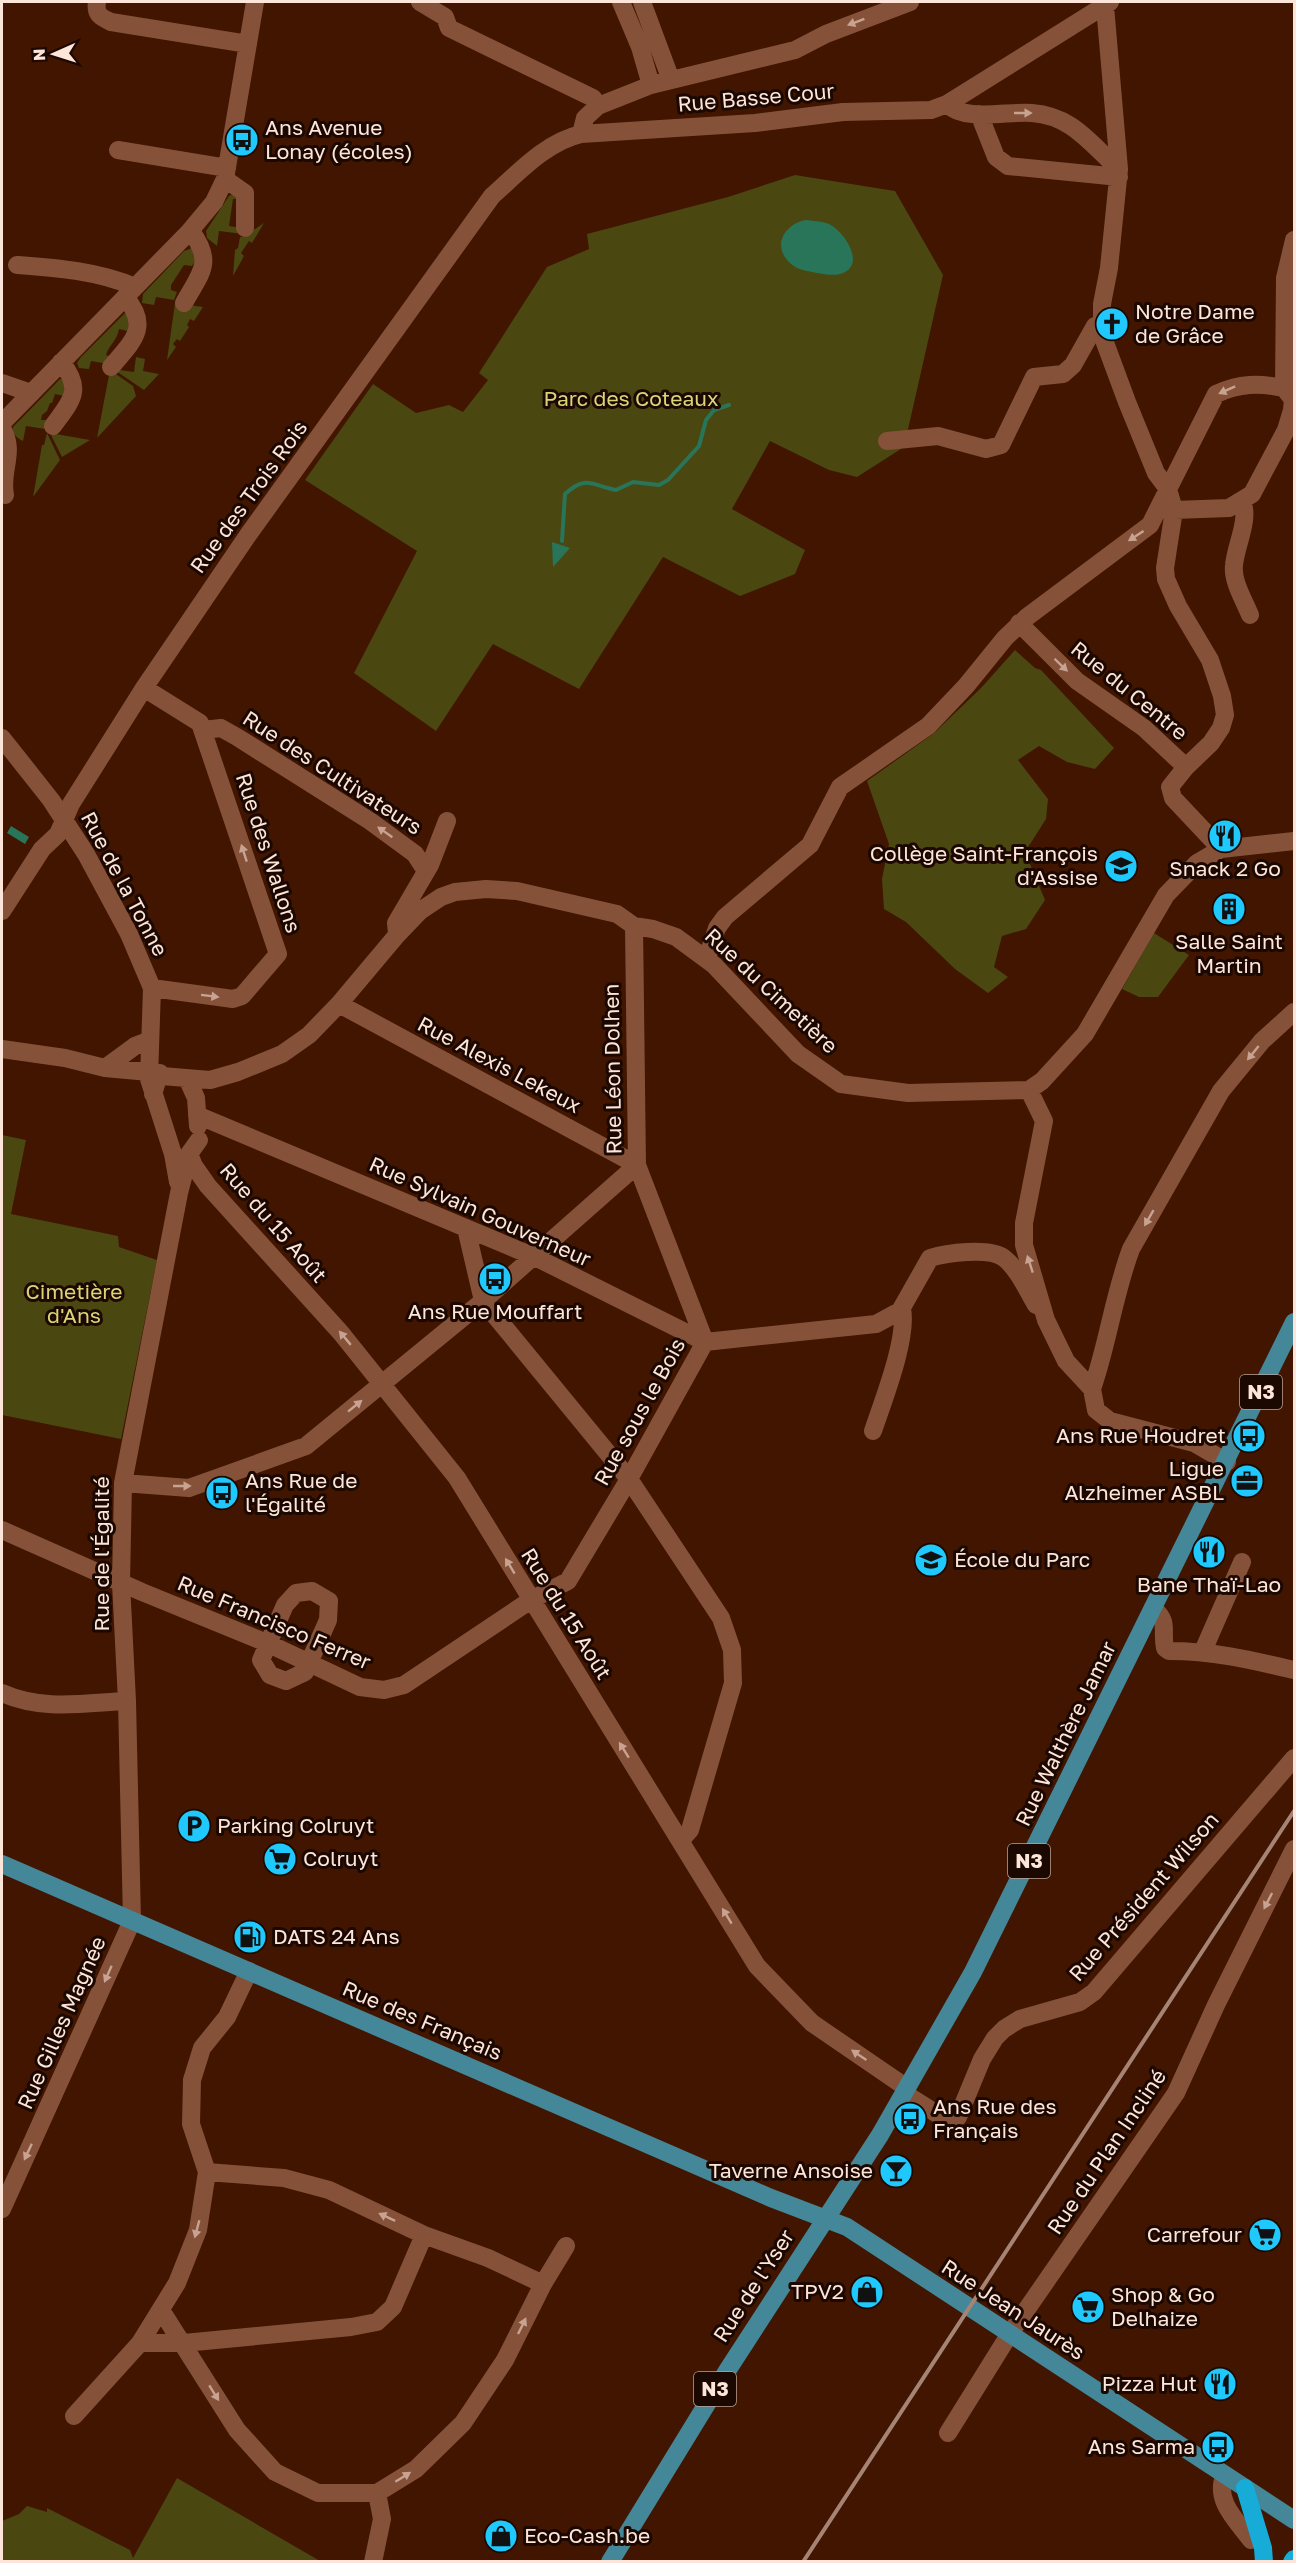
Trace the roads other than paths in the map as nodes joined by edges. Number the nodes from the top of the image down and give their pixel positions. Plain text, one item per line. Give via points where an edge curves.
1 (97, 2) edge
2 (255, 2) edge
3 (420, 2) edge
4 (621, 2) edge
5 (642, 2) edge
6 (910, 2) edge
7 (1108, 4) edge
8 (248, 45) junction
9 (671, 80) junction
10 (651, 85) junction
11 (947, 104) junction
12 (598, 106) junction
13 (979, 114) junction
14 (574, 135) junction
15 (118, 150) dead end
16 (226, 173) junction
17 (1119, 173) junction
18 (245, 228) dead end
19 (191, 231) junction
20 (1294, 240) edge
21 (17, 265) dead end
22 (130, 292) junction
23 (184, 303) dead end
24 (1102, 324) junction
25 (61, 362) junction
26 (111, 367) dead end
27 (2, 383) edge
28 (31, 393) junction
29 (1291, 395) edge
30 (2, 423) edge
31 (53, 426) dead end
32 (2, 428) edge
33 (887, 441) dead end
34 (1168, 489) junction
35 (5, 495) dead end
36 (1242, 500) junction
37 (1174, 510) junction
38 (1250, 615) dead end
39 (1019, 623) junction
40 (144, 688) junction
41 (203, 730) junction
42 (2, 738) edge
43 (1186, 767) junction
44 (63, 818) junction
45 (447, 821) dead end
46 (1294, 841) edge
47 (1221, 849) junction
48 (426, 871) junction
49 (2, 911) edge
50 (634, 926) junction
51 (396, 935) junction
52 (707, 958) junction
53 (152, 988) junction
54 (339, 1004) junction
55 (1294, 1012) edge
56 (148, 1041) junction
57 (2, 1049) edge
58 (105, 1068) junction
59 (148, 1071) junction
60 (169, 1075) junction
61 (187, 1078) junction
62 (210, 1080) junction
63 (1029, 1090) junction
64 (153, 1094) junction
65 (196, 1106) junction
66 (234, 1131) junction
67 (187, 1149) junction
68 (637, 1165) junction
69 (208, 1186) junction
70 (179, 1192) junction
71 (466, 1228) junction
72 (535, 1257) junction
73 (483, 1301) junction
74 (902, 1309) junction
75 (1046, 1320) junction
76 (1294, 1322) edge
77 (705, 1342) junction
78 (383, 1383) junction
79 (1092, 1389) junction
80 (873, 1431) dead end
81 (1227, 1462) junction
82 (629, 1479) junction
83 (123, 1483) junction
84 (2, 1530) edge
85 (1242, 1562) dead end
86 (121, 1583) junction
87 (531, 1600) junction
88 (1153, 1608) junction
89 (267, 1643) junction
90 (1203, 1651) junction
91 (309, 1662) junction
92 (1294, 1670) edge
93 (2, 1693) edge
94 (127, 1701) junction
95 (1294, 1758) edge
96 (681, 1840) junction
97 (1294, 1849) edge
98 (2, 1864) edge
99 (132, 1921) junction
100 (249, 1971) junction
101 (906, 2091) junction
102 (207, 2172) junction
103 (2, 2209) edge
104 (825, 2219) junction
105 (424, 2235) junction
106 (566, 2246) dead end
107 (543, 2284) junction
108 (161, 2310) junction
109 (1006, 2332) junction
110 (140, 2343) junction
111 (184, 2343) junction
112 (74, 2416) dead end
113 (948, 2433) dead end
114 (1225, 2475) junction
115 (1245, 2488) junction
116 (377, 2493) junction
117 (1294, 2520) edge
118 (1251, 2540) dead end
119 (373, 2562) edge
120 (610, 2562) edge
121 (1264, 2562) edge

1 - 8 street via 100,17 111,22
2 - 8 street
3 - 12 street via 445,17 449,28 593,98
4 - 10 street
5 - 9 street
6 -> 9 street via 795,50
7 - 11 street, Rue Basse Cour
7 - 17 street
8 - 16 street
9 - 10 street
10 - 12 street
11 - 13 street via 954,111
11 - 14 street, Rue Basse Cour via 931,110 843,112 756,123
12 - 14 street
13 -> 17 street via 1054,116 1078,131
13 - 17 street via 996,156 1008,166
14 - 40 street, Rue des Trois Rois via 542,153 492,196 248,535
15 - 16 street
16 - 18 street via 245,193
16 - 19 street via 214,202
17 - 24 street
19 - 22 street
19 - 23 street via 204,251 204,260
20 - 29 street via 1285,278
21 - 22 street via 62,268 116,279
22 - 25 street
22 - 26 street via 137,314 137,331
24 - 33 street via 1095,327 1073,365 1063,374 1034,377 1001,445 986,449 938,436
24 - 34 street via 1104,340 1131,413 1156,473
25 - 28 street
25 - 31 street via 71,373 75,389
27 - 28 street
28 - 30 street
29 -> 34 street via 1271,385 1236,385 1216,394
29 - 36 street via 1292,410 1279,445 1252,494
32 - 35 street via 9,446
34 - 37 street
34 -> 39 street via 1143,532
36 - 37 street via 1229,508
36 - 38 street via 1246,510 1233,566
37 - 43 street via 1166,579 1210,660 1225,715 1218,734
39 -> 43 street, Rue du Centre via 1077,681 1144,728
39 - 52 street via 928,726 840,787 810,845 725,917
40 - 41 street via 200,723
40 - 44 street, Rue des Trois Rois
48 -> 41 street, Rue des Cultivateurs via 406,847 246,742 221,728
53 -> 41 street, Rue des Wallons via 233,999 242,996 278,954
42 - 44 street, Rue de la Tonne
43 - 47 street via 1170,787 1173,798
44 - 49 street, Rue des Trois Rois via 58,834 42,849
44 - 53 street, Rue de la Tonne via 129,934
45 - 48 street
46 - 47 street
47 - 63 street via 1197,862 1166,895 1085,1034
48 - 51 street via 396,923
50 - 51 street, Rue du Cimetière via 617,914 517,891 486,889 441,897
50 - 52 street, Rue du Cimetière via 676,938
50 - 68 street, Rue Léon Dolhen
51 - 54 street, Rue du Cimetière
52 - 63 street, Rue du Cimetière via 798,1054 841,1084 908,1093
53 - 56 street, Rue de la Tonne
54 - 62 street, Rue du Cimetière via 309,1035 282,1054
54 - 68 street, Rue Alexis Lekeux
55 -> 79 street via 1262,1041 1221,1091 1131,1249
56 - 58 street
56 - 59 street, Rue de la Tonne
57 - 58 street
58 - 59 street
59 - 60 street
59 - 64 street, Rue de l'Égalité
60 - 61 street
60 - 64 street via 157,1081
61 - 62 street, Rue du Cimetière
61 - 65 street
62 - 65 street
75 -> 63 street via 1024,1245 1024,1223 1044,1121
64 - 67 street, Rue de l'Égalité
65 - 66 street, Rue Sylvain Gouverneur
65 - 67 street
66 - 67 street
66 - 71 street, Rue Sylvain Gouverneur
67 - 69 street, Rue du 15 Août
67 - 70 street, Rue de l'Égalité
68 - 72 street
68 - 77 street, Rue Léon Dolhen
69 - 70 street via 189,1186
78 -> 69 street, Rue du 15 Août
70 - 83 street, Rue de l'Égalité
71 - 72 street, Rue Sylvain Gouverneur
71 - 73 street
72 - 73 street
72 - 77 street, Rue Sylvain Gouverneur
73 - 78 street
73 - 82 street
74 - 75 street via 930,1258 977,1252 1002,1257 1015,1270
74 - 77 street, Rue sous le Bois via 876,1324
74 - 80 street via 900,1345
75 - 79 street via 1066,1361
76 - 81 main road, Rue Walthère Jamar / N3
77 - 82 street, Rue sous le Bois
83 -> 78 street via 189,1488 306,1446
87 -> 78 street, Rue du 15 Août via 457,1478
79 - 81 street via 1096,1410 1110,1421 1194,1443
81 - 88 main road, Rue Walthère Jamar / N3
82 - 87 street, Rue sous le Bois via 568,1581
82 - 96 street via 721,1618 732,1650 732,1695 690,1830
83 - 86 street, Rue de l'Égalité
84 - 86 street, Rue Francisco Ferrer
85 - 90 street
86 - 89 street, Rue Francisco Ferrer
86 - 94 street, Rue de l'Égalité
87 - 91 street, Rue Francisco Ferrer via 404,1684 384,1690 360,1687
96 -> 87 street, Rue du 15 Août
88 - 90 street via 1165,1624 1165,1648
88 - 101 main road, Rue Walthère Jamar / N3 via 973,1972
89 - 91 street, Rue Francisco Ferrer
89 - 91 street via 261,1660 270,1675 286,1681 305,1671
89 - 91 street via 285,1605 296,1593 312,1591 329,1601 328,1620
90 - 92 street
93 - 94 street via 49,1706
94 - 99 street, Rue de l'Égalité
95 - 101 street, Rue Président Wilson via 1094,1992 1080,2002 1011,2024 995,2038 982,2059 961,2113 953,2120 945,2119
101 -> 96 street, Rue du 15 Août via 812,2023 757,1966
97 -> 109 street, Rue du Plan Incliné via 1176,2092
98 - 99 main road, Rue des Français
99 - 100 main road, Rue des Français
99 -> 103 street, Rue Gilles Magnée
100 - 102 street via 228,2018 202,2048 192,2080 191,2124
100 - 104 main road, Rue des Français
101 - 104 main road, Rue Walthère Jamar / N3
105 -> 102 street via 329,2190 284,2178
102 -> 108 street via 198,2230 177,2283
104 - 109 main road, Rue Jean Jaurès via 847,2228
104 - 120 main road, Rue de l'Yser / N3 via 720,2380
105 - 107 street via 488,2258
105 - 111 street via 393,2307 377,2322
106 - 107 street
116 -> 107 street via 416,2469 463,2423 505,2360
108 - 110 street
108 - 111 street
109 - 113 street, Rue du Plan Incliné
109 - 114 main road, Rue Jean Jaurès
110 - 111 street
110 - 112 street
111 -> 116 street via 237,2430 275,2472 318,2493
114 - 115 main road, Rue Jean Jaurès
114 - 118 street via 1221,2492 1225,2504
115 - 117 main road, Rue Jean Jaurès
115 - 121 highway
116 - 119 street via 382,2519

